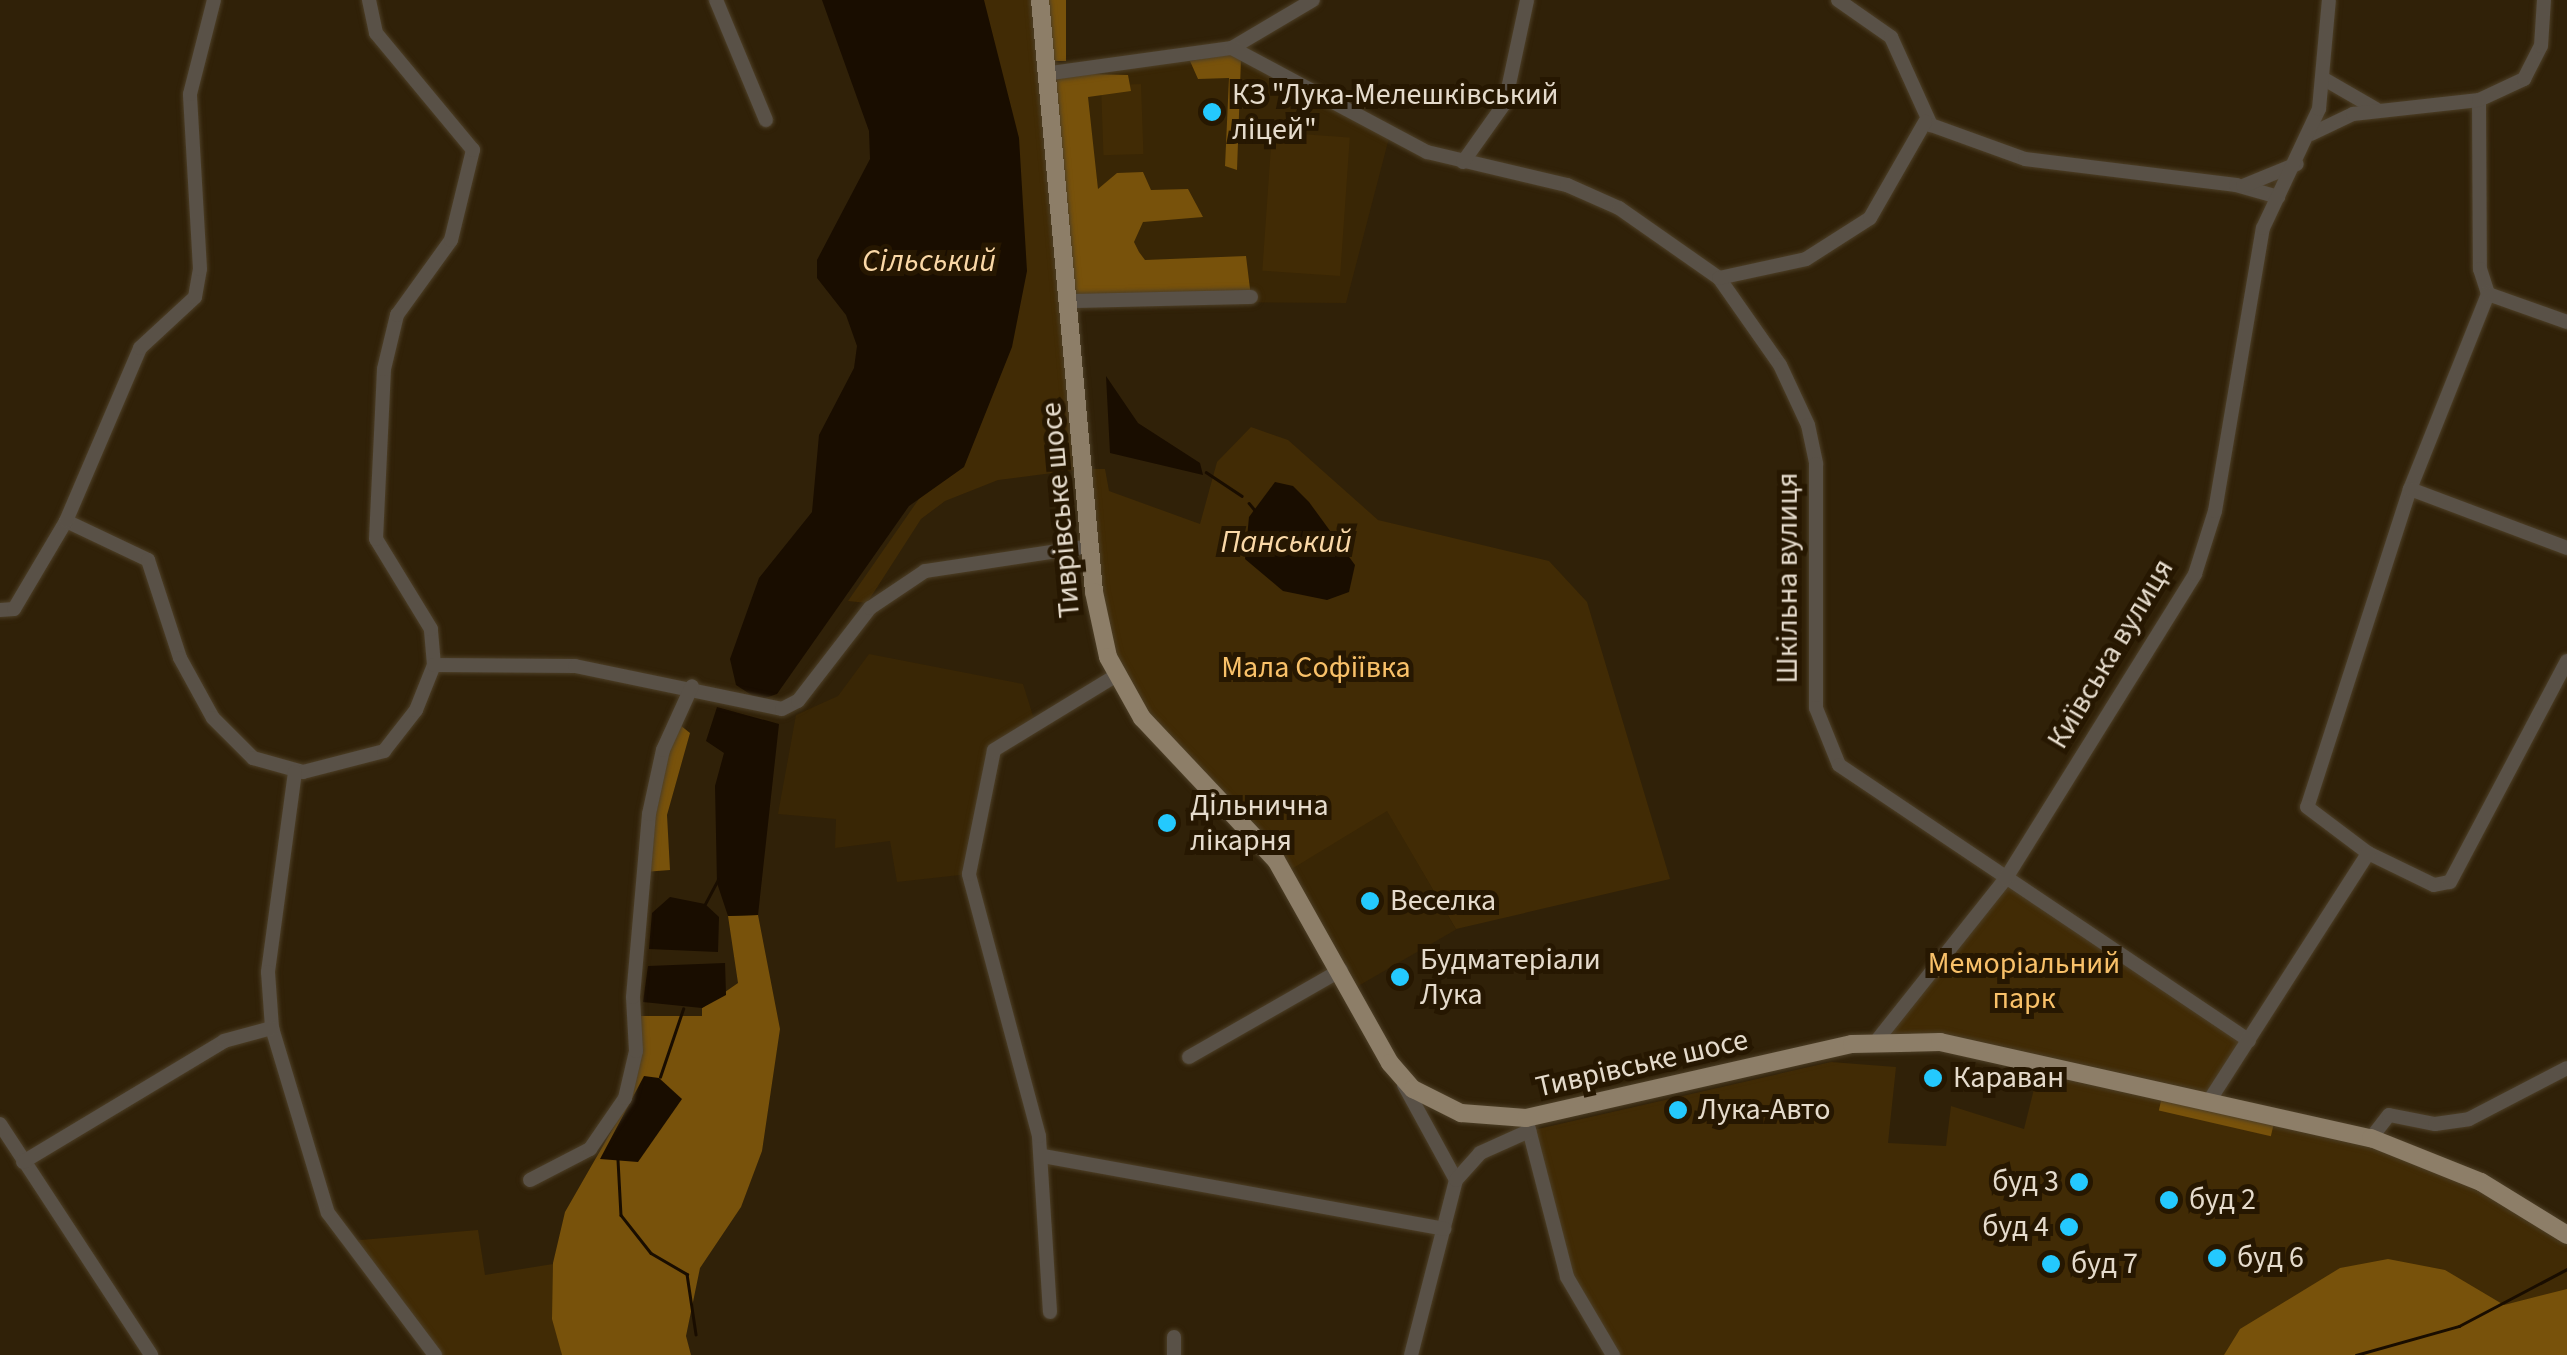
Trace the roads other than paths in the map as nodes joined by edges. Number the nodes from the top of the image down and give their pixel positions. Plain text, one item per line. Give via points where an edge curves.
1 (214, 0) edge
2 (369, 0) edge
3 (716, 0) edge
4 (1040, 0) edge
5 (1313, 0) edge
6 (1527, 0) edge
7 (1838, 0) edge
8 (2330, 0) edge
9 (2544, 0) edge
10 (1232, 48) junction
11 (1051, 73) junction
12 (2324, 79) junction
13 (2479, 100) junction
14 (2376, 109) junction
15 (766, 120) dead end
16 (1925, 122) junction
17 (2311, 134) junction
18 (1463, 162) junction
19 (2297, 164) junction
20 (2242, 186) junction
21 (2278, 197) junction
22 (1719, 278) junction
23 (2488, 294) junction
24 (1251, 298) dead end
25 (1071, 301) junction
26 (2567, 322) edge
27 (2410, 489) junction
28 (66, 520) junction
29 (1091, 546) junction
30 (2567, 548) edge
31 (0, 610) edge
32 (2567, 661) edge
33 (434, 665) junction
34 (1115, 676) junction
35 (692, 686) junction
36 (294, 772) junction
37 (2368, 853) junction
38 (2006, 878) junction
39 (1341, 970) junction
40 (272, 1028) junction
41 (1878, 1040) junction
42 (2249, 1041) junction
43 (1189, 1056) dead end
44 (2567, 1068) edge
45 (1400, 1078) junction
46 (2211, 1098) junction
47 (0, 1124) edge
48 (1527, 1125) junction
49 (2371, 1138) junction
50 (1043, 1156) junction
51 (22, 1162) junction
52 (530, 1180) dead end
53 (1456, 1180) junction
54 (1444, 1229) junction
55 (2567, 1235) edge
56 (1050, 1312) dead end
57 (1174, 1337) dead end
58 (152, 1355) edge
59 (435, 1355) edge
60 (1174, 1355) edge
61 (1412, 1355) edge
62 (1613, 1355) edge

1 - 28 street via 190,94 200,269 194,297 140,348
2 - 33 street via 376,33 473,150 451,240 397,315 384,369 376,539 424,612
3 - 15 street
4 - 11 main road, Тиврівське шосе
5 - 10 street
6 - 18 street via 1504,103
7 - 16 street via 1890,38
8 - 12 street, Київська вулиця
9 - 13 street via 2540,46 2524,79
10 - 11 street
10 - 18 street, Шкільна вулиця via 1412,145
11 - 25 main road, Тиврівське шосе
12 - 14 street
12 - 17 street, Київська вулиця
13 - 14 street
13 - 23 street via 2480,268
14 - 17 street
16 - 20 street via 2026,159
16 - 22 street via 1870,218 1806,260
17 - 19 street, Київська вулиця
18 - 22 street, Шкільна вулиця via 1568,185 1618,208
19 - 20 street
19 - 21 street, Київська вулиця
20 - 21 street
21 - 38 street, Київська вулиця via 2263,228 2241,322 2216,511 2194,574
22 - 38 street, Шкільна вулиця via 1780,365 1808,425 1816,464 1814,673 1826,739 1839,765
23 - 26 street
23 - 27 street
24 - 25 street
25 - 29 main road, Тиврівське шосе
27 - 30 street
27 - 37 street via 2308,797 2315,818
28 - 31 street via 14,609
28 - 36 street via 148,560 180,658 213,718 253,758
29 - 34 main road, Тиврівське шосе via 1097,616
29 - 35 street via 925,570 870,608 798,700 782,708
32 - 37 street via 2450,882 2434,885
33 - 35 street via 575,666
33 - 36 street via 416,710 384,751
34 - 39 main road, Тиврівське шосе via 1142,718 1266,846
34 - 50 street via 1000,742 982,783 970,888
35 - 52 street via 664,750 649,814 633,1074 590,1149
36 - 40 street via 268,972
37 - 42 street
38 - 41 street, Київська вулиця
38 - 42 street, Шкільна вулиця
39 - 43 street
39 - 45 main road, Тиврівське шосе
40 - 51 street via 224,1041
40 - 59 street via 328,1213
41 - 46 main road, Тиврівське шосе via 1983,1048
41 - 48 main road, Тиврівське шосе
42 - 46 street
44 - 49 street via 2469,1120 2435,1124 2389,1116
45 - 48 main road, Тиврівське шосе via 1452,1111
45 - 53 street
46 - 49 main road, Тиврівське шосе
47 - 51 street
48 - 53 street via 1480,1153
48 - 62 street via 1567,1277
49 - 55 main road, Тиврівське шосе via 2481,1182
50 - 54 street
50 - 56 street
51 - 58 street
53 - 54 street
54 - 61 street
57 - 60 street

